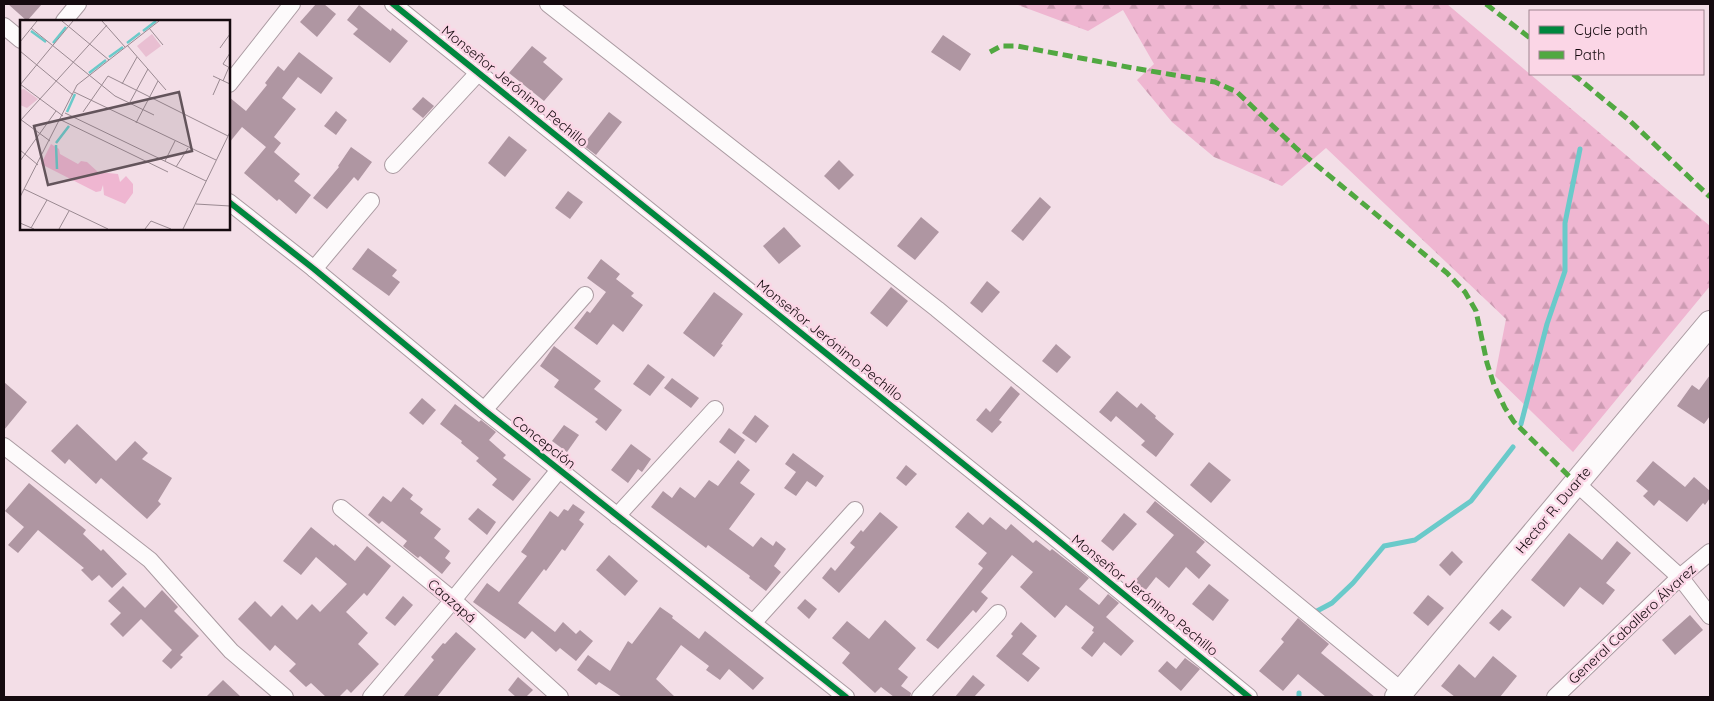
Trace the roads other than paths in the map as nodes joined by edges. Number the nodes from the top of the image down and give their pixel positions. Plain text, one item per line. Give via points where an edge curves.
1 (78, 4) edge
2 (292, 4) edge
3 (393, 4) edge
4 (548, 4) edge
5 (65, 20) edge
6 (4, 26) edge
7 (20, 39) edge
8 (478, 73) junction
9 (230, 83) edge
10 (393, 165) dead end
11 (371, 201) dead end
12 (230, 203) edge
13 (314, 269) junction
14 (585, 294) dead end
15 (1710, 323) edge
16 (715, 409) dead end
17 (484, 410) junction
18 (4, 446) edge
19 (559, 470) junction
20 (1576, 483) junction
21 (341, 508) dead end
22 (855, 510) dead end
23 (617, 516) junction
24 (1710, 552) edge
25 (1680, 577) junction
26 (453, 600) junction
27 (998, 613) dead end
28 (1710, 616) edge
29 (753, 623) junction
30 (1399, 694) edge
31 (285, 697) edge
32 (371, 697) edge
33 (560, 697) edge
34 (846, 697) edge
35 (920, 697) edge
36 (1250, 697) edge
37 (1554, 697) edge

1 - 5 street
2 - 9 street
3 - 8 street, Monseñor Jerónimo Pechillo
4 - 30 street via 937,309
6 - 7 street
8 - 10 street
8 - 36 street, Monseñor Jerónimo Pechillo
11 - 13 street
12 - 13 street, Concepción
13 - 17 street, Concepción
14 - 17 street
15 - 20 street, Hector R. Duarte
16 - 23 street
17 - 19 street, Concepción
18 - 31 street via 150,560 231,651
19 - 23 street, Concepción
19 - 26 street
20 - 25 street
20 - 30 street, Hector R. Duarte
21 - 26 street, Caazapá
22 - 29 street
23 - 29 street, Concepción
24 - 25 street, General Caballero Álvarez
25 - 28 street
25 - 37 street, General Caballero Álvarez
26 - 32 street
26 - 33 street, Caazapá
27 - 35 street
29 - 34 street, Concepción

